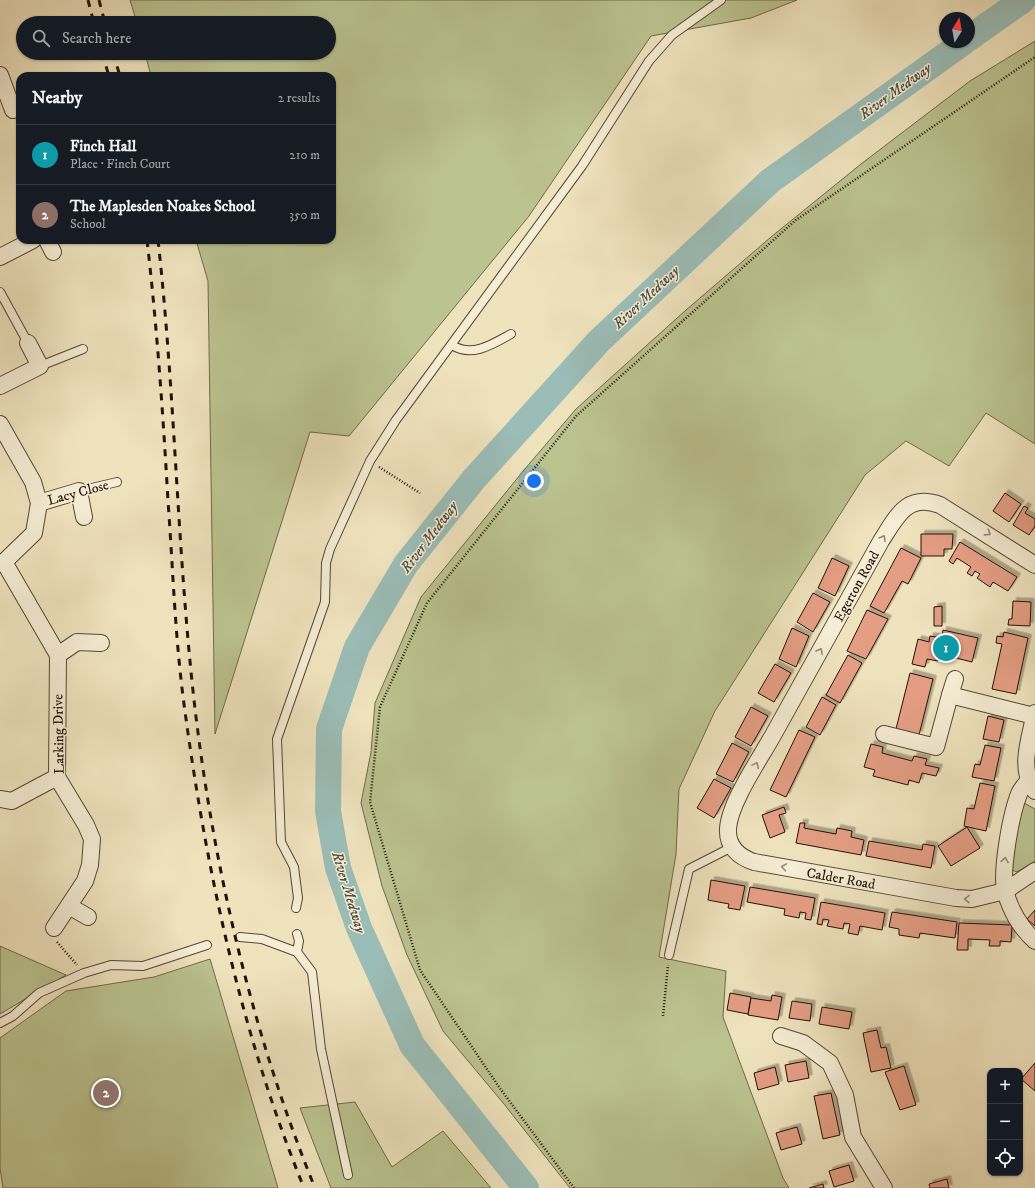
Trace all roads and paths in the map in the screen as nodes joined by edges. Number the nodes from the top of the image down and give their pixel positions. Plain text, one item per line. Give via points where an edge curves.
1 (721, 0) edge
2 (1035, 57) edge
3 (0, 75) edge
4 (13, 110) dead end
5 (25, 244) edge
6 (0, 257) edge
7 (0, 292) edge
8 (511, 334) dead end
9 (28, 343) joint
10 (452, 344) junction
11 (83, 349) dead end
12 (40, 366) junction
13 (0, 386) edge
14 (0, 424) edge
15 (370, 461) junction
16 (117, 482) dead end
17 (79, 491) junction
18 (420, 493) dead end
19 (39, 503) junction
20 (84, 517) dead end
21 (2, 563) edge
22 (1035, 565) edge
23 (101, 644) dead end
24 (58, 655) junction
25 (955, 679) dead end
26 (950, 695) junction
27 (1035, 715) edge
28 (884, 734) dead end
29 (57, 777) junction
30 (1031, 786) edge
31 (0, 799) edge
32 (732, 847) junction
33 (1035, 872) edge
34 (1005, 891) junction
35 (69, 906) junction
36 (296, 908) dead end
37 (88, 918) dead end
38 (54, 928) joint
39 (297, 934) dead end
40 (240, 937) dead end
41 (1035, 941) edge
42 (207, 945) dead end
43 (296, 952) junction
44 (669, 956) joint
45 (84, 973) junction
46 (663, 1016) dead end
47 (0, 1023) edge
48 (781, 1036) dead end
49 (348, 1175) dead end
50 (574, 1188) edge
51 (884, 1188) edge

1 - 10 lane via 672,35 649,61 582,166
2 - 50 path via 796,220 576,416 427,603 380,707 370,802 420,970 499,1087
3 - 4 street
5 - 6 street
7 - 9 lane
8 - 10 lane via 485,348 471,351
9 - 12 street
10 - 15 lane via 396,420
11 - 12 lane
12 - 13 street
14 - 19 street via 33,482
15 - 18 path
15 - 36 lane via 327,558 325,602 277,738 281,842 294,867 298,898
16 - 17 lane, Lacy Close
17 - 19 street, Lacy Close
17 - 20 street
19 - 21 street via 34,533
21 - 24 street
32 -> 22 street, Egerton Road via 728,828 738,799 896,517 913,503 926,501 945,507
23 - 24 street via 77,642
24 - 29 street, Larking Drive
25 - 26 street
26 - 27 street
26 - 28 street via 936,747
27 - 30 street via 1027,755
29 - 31 street via 12,801
29 - 35 street, Larking Drive via 86,824 92,839 90,865 85,881
34 -> 30 street via 1003,870 1019,794
34 -> 32 street, Calder Road via 972,899 950,897 754,862 743,857
32 - 44 lane via 689,869
33 - 34 street, Calder Road
34 - 41 street via 1014,916
35 - 37 street
35 - 38 street, Larking Drive
38 - 45 path via 58,944
39 - 43 lane via 299,941
40 - 43 lane via 262,939
42 - 45 lane via 143,966 111,965
43 - 49 lane via 312,972 321,1048
44 - 46 path
45 - 47 lane via 39,993 13,1016
48 - 51 street via 803,1043 830,1063 845,1095 853,1137

